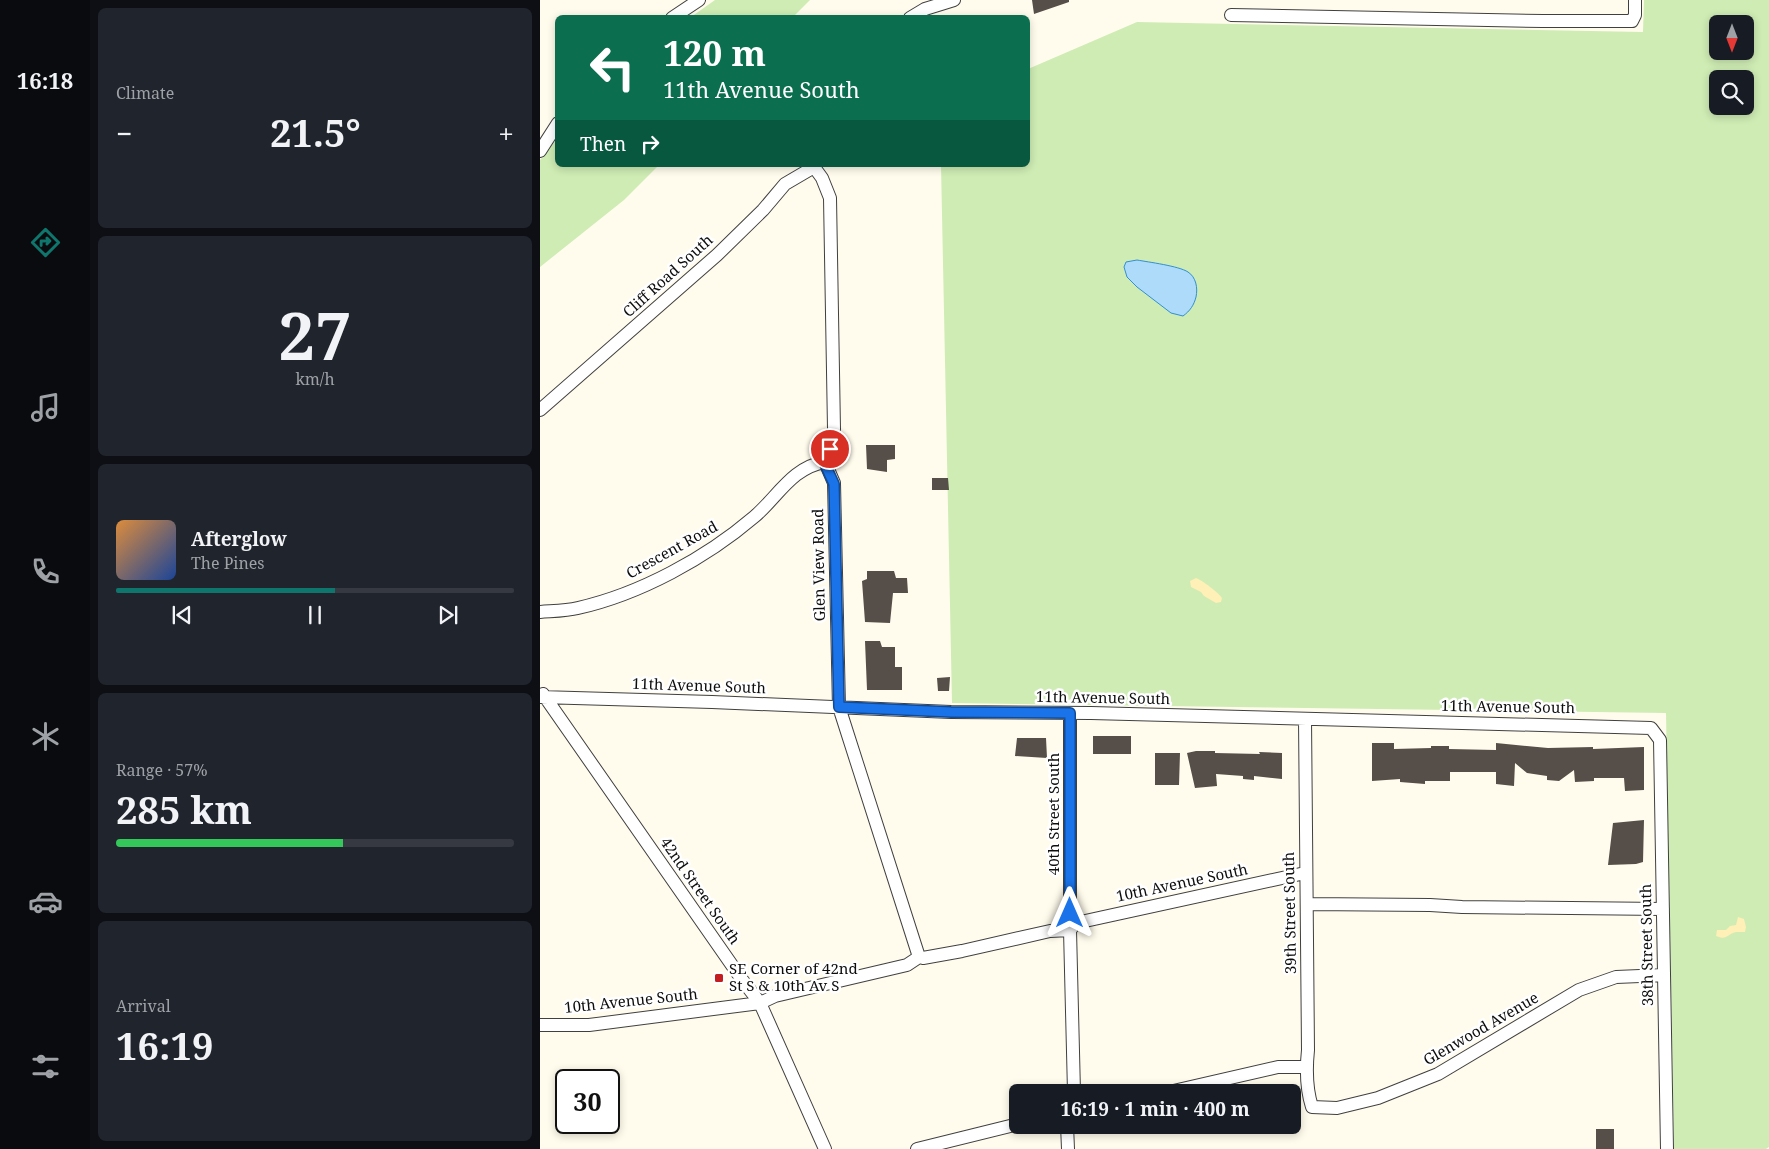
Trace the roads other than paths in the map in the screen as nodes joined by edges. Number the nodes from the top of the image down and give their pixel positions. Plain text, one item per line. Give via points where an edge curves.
1 (699, 0) edge
2 (954, 0) edge
3 (1635, 0) edge
4 (676, 15) edge
5 (914, 15) edge
6 (1231, 15) dead end
7 (555, 128) edge
8 (540, 151) edge
9 (812, 167) edge
10 (815, 167) edge
11 (540, 410) edge
12 (824, 462) junction
13 (540, 612) edge
14 (542, 695) edge
15 (839, 707) junction
16 (1070, 713) junction
17 (1305, 719) junction
18 (1660, 740) joint
19 (1305, 873) junction
20 (1307, 904) junction
21 (1663, 908) junction
22 (1070, 930) junction
23 (919, 957) junction
24 (1664, 975) junction
25 (760, 1003) junction
26 (540, 1024) edge
27 (1306, 1066) junction
28 (1074, 1084) edge
29 (1204, 1084) edge
30 (1312, 1107) joint
31 (1009, 1126) edge
32 (1067, 1134) edge
33 (825, 1149) edge
34 (917, 1149) edge
35 (1068, 1149) edge
36 (1667, 1149) edge

1 - 4 street
2 - 5 street via 925,8
3 - 6 street via 1632,21
7 - 8 street
9 - 11 street, Cliff Road South via 784,184 763,210 717,255
10 - 12 street via 830,198 834,429
12 - 13 street, Crescent Road via 812,464 796,474 755,516 713,549 636,590 577,609
12 - 15 street, Glen View Road via 834,484
14 - 15 street, 11th Avenue South
14 - 25 street, 42nd Street South
15 - 16 street, 11th Avenue South
15 - 23 street, Glen View Road
16 - 17 street, 11th Avenue South
16 - 22 street, 40th Street South via 1070,913 1073,922
17 - 18 street, 11th Avenue South via 1651,728
17 - 19 street, 39th Street South
18 - 21 street, 38th Street South
19 - 20 street, 39th Street South
19 - 22 street, 10th Avenue South via 1076,923
20 - 21 street
20 - 27 street, 39th Street South
21 - 24 street, 38th Street South
22 - 23 street, 10th Avenue South via 1050,931
22 - 28 street, 40th Street South
23 - 25 street, 10th Avenue South via 907,965 840,979
24 - 30 street, Glenwood Avenue via 1616,978 1579,990 1438,1074 1378,1098 1337,1108
24 - 36 street, 38th Street South
25 - 26 street, 10th Avenue South via 589,1025
25 - 33 street, 42nd Street South
27 - 29 street via 1278,1067
27 - 30 street, 39th Street South
31 - 34 street
32 - 35 street

